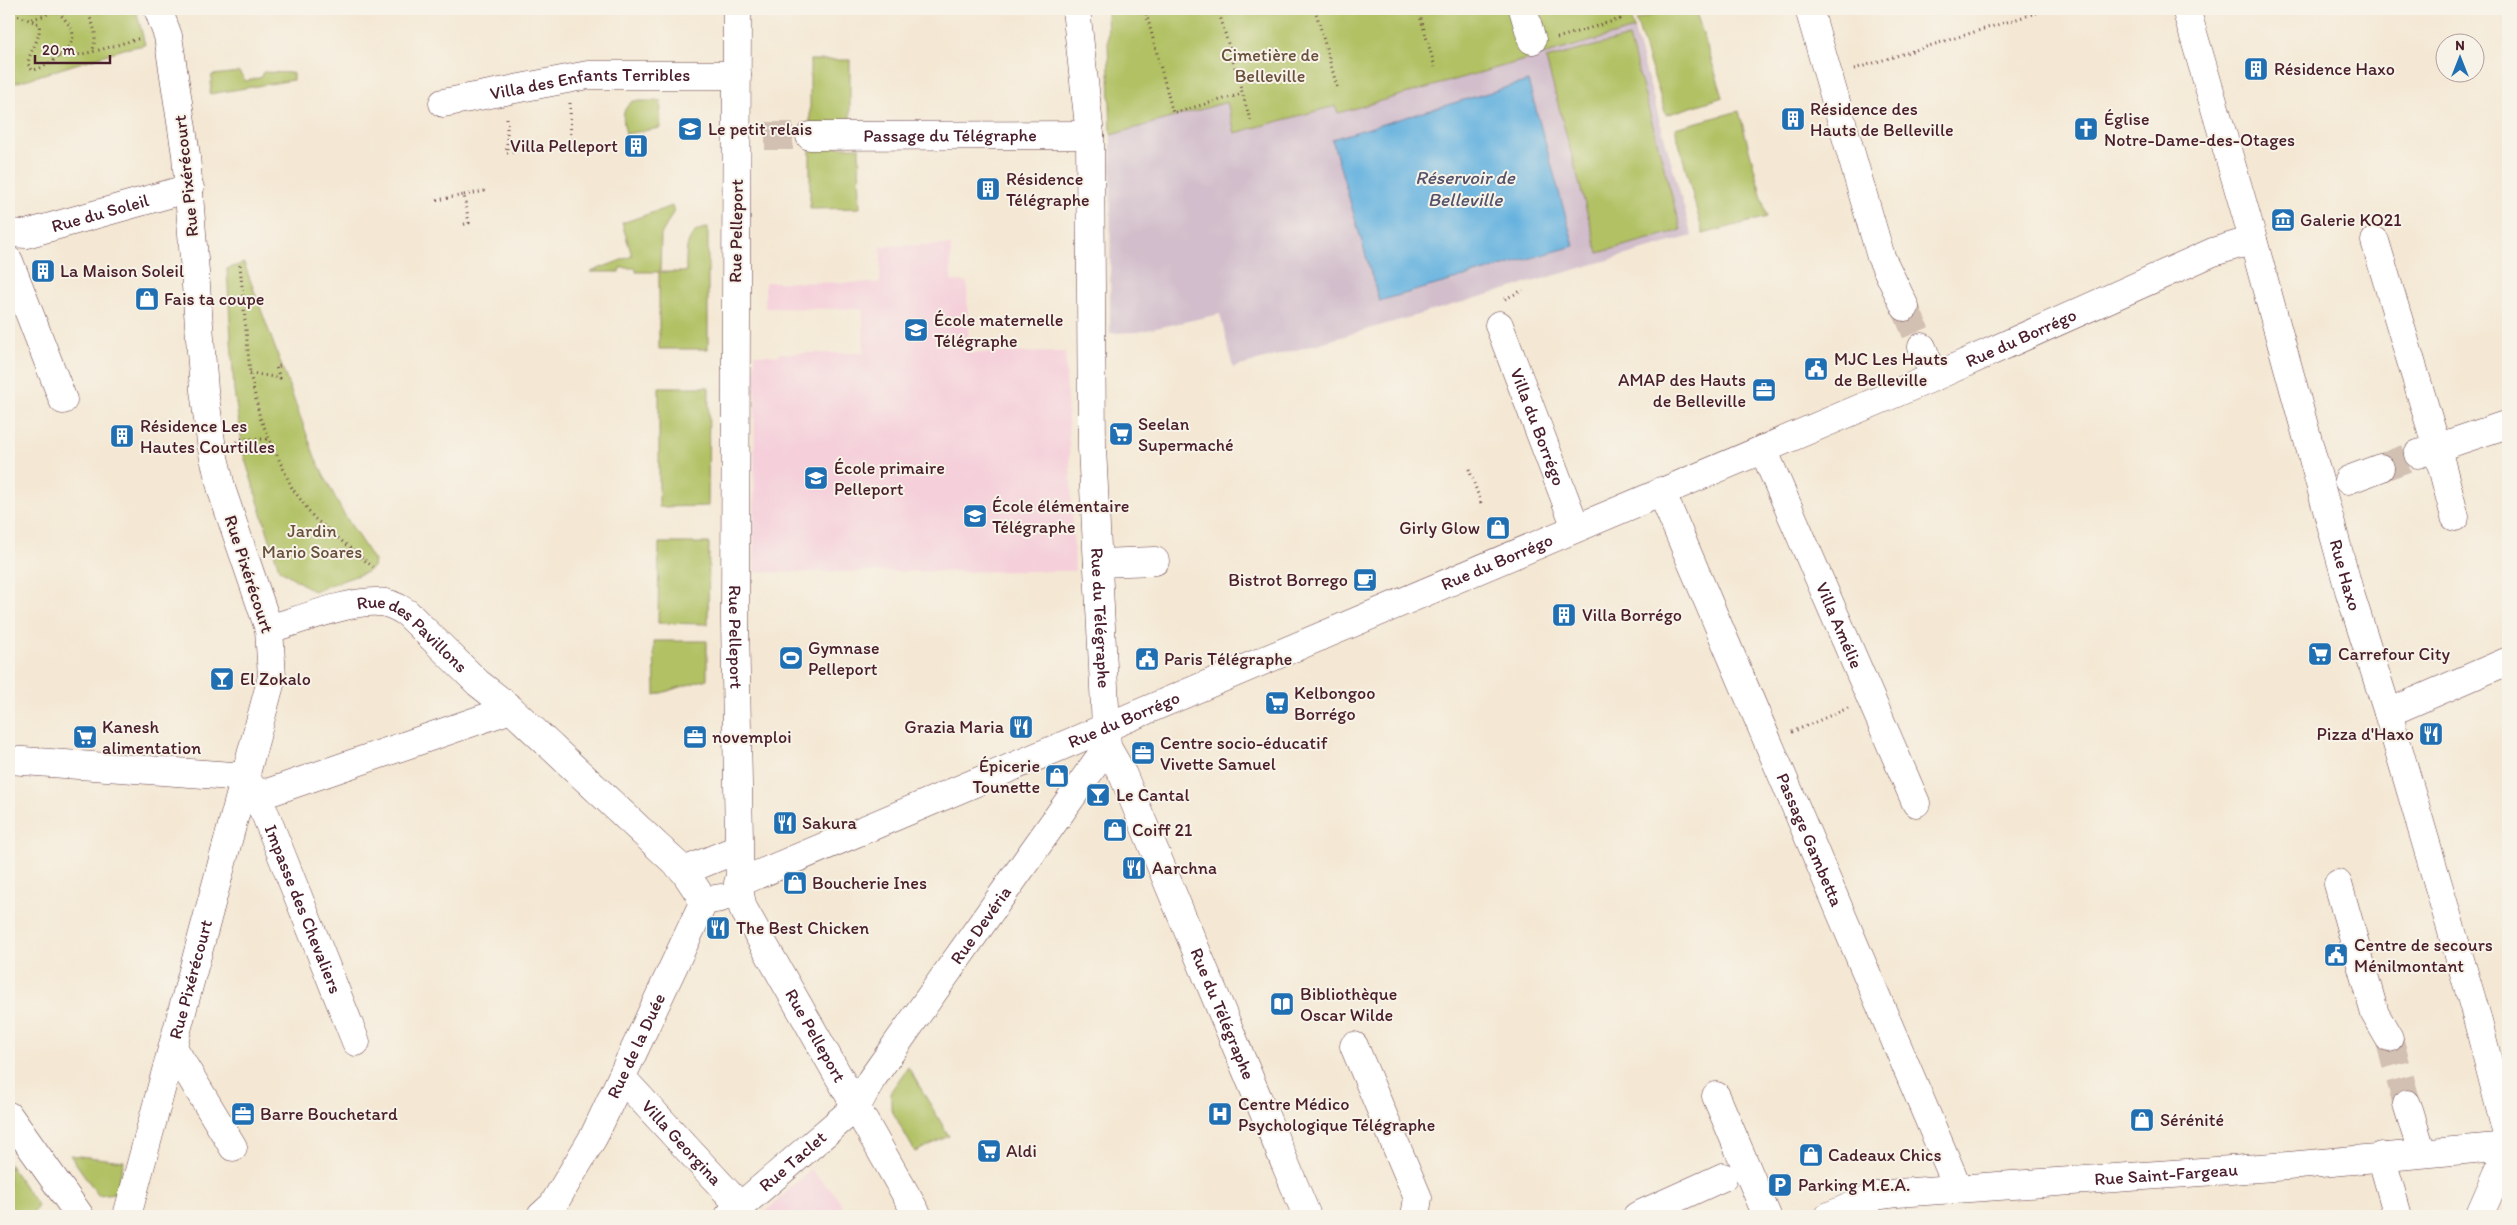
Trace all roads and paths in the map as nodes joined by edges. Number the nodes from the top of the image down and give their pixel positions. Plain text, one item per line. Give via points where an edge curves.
1 (54, 9) edge
2 (87, 9) edge
3 (158, 9) edge
4 (737, 9) edge
5 (1076, 9) edge
6 (1145, 9) edge
7 (1218, 9) edge
8 (1315, 9) edge
9 (1418, 9) edge
10 (1523, 9) edge
11 (1616, 9) edge
12 (1809, 9) edge
13 (2049, 9) edge
14 (2186, 9) edge
15 (9, 12) edge
16 (31, 19) junction
17 (143, 37) dead end
18 (1532, 40) joint
19 (93, 50) junction
20 (58, 56) junction
21 (1435, 67) dead end
22 (737, 75) junction
23 (1830, 76) junction
24 (1338, 90) dead end
25 (1242, 94) junction
26 (570, 95) dead end
27 (443, 103) dead end
28 (506, 110) dead end
29 (1251, 123) dead end
30 (1090, 135) junction
31 (810, 136) tunnel mouth
32 (580, 141) dead end
33 (515, 152) dead end
34 (190, 188) junction
35 (485, 190) dead end
36 (464, 195) junction
37 (436, 200) dead end
38 (461, 225) dead end
39 (9, 232) edge
40 (2253, 240) junction
41 (2375, 241) dead end
42 (9, 261) edge
43 (240, 265) dead end
44 (1523, 290) dead end
45 (1905, 307) tunnel mouth
46 (1500, 312) joint
47 (1922, 347) tunnel mouth
48 (282, 365) dead end
49 (250, 373) junction
50 (1934, 376) junction
51 (63, 400) dead end
52 (2508, 424) edge
53 (269, 438) junction
54 (230, 445) dead end
55 (1763, 448) junction
56 (2427, 451) junction
57 (2380, 468) tunnel mouth
58 (1469, 469) dead end
59 (2348, 480) dead end
60 (1661, 491) junction
61 (1481, 504) dead end
62 (2455, 517) dead end
63 (1576, 528) junction
64 (1155, 561) dead end
65 (1098, 563) junction
66 (373, 567) dead end
67 (269, 629) junction
68 (2508, 661) edge
69 (1870, 698) junction
70 (512, 709) junction
71 (2388, 713) junction
72 (1106, 737) junction
73 (1768, 743) junction
74 (9, 760) edge
75 (251, 785) junction
76 (1916, 803) dead end
77 (738, 849) junction
78 (684, 871) junction
79 (2338, 884) dead end
80 (739, 889) junction
81 (704, 901) junction
82 (2389, 1038) tunnel mouth
83 (356, 1042) dead end
84 (1354, 1046) dead end
85 (174, 1049) junction
86 (622, 1078) junction
87 (1716, 1096) dead end
88 (2407, 1104) tunnel mouth
89 (856, 1106) junction
90 (9, 1116) edge
91 (2508, 1139) edge
92 (2508, 1146) edge
93 (233, 1147) dead end
94 (2508, 1150) edge
95 (2422, 1154) junction
96 (2381, 1156) junction
97 (1723, 1177) dead end
98 (2503, 1181) edge
99 (1958, 1188) junction
100 (735, 1211) edge
101 (552, 1212) edge
102 (134, 1215) edge
103 (80, 1216) edge
104 (918, 1216) edge
105 (1307, 1216) edge
106 (1415, 1216) edge
107 (1638, 1216) edge
108 (1767, 1216) edge
109 (1829, 1216) edge
110 (2398, 1216) edge
111 (2479, 1216) edge

1 - 16 path
1 - 20 path via 73,36 69,46
2 - 19 path via 96,28
3 - 34 street, Rue Pixérécourt via 168,36
4 - 22 street, Rue Pelleport
5 - 30 street, Rue du Télégraphe
6 - 25 path via 1173,113
7 - 25 path
8 - 24 path
9 - 21 path
10 - 18 street
11 - 18 path via 1620,20 1546,42
12 - 23 street
13 - 23 path
14 - 40 street, Rue Haxo
15 - 16 path
16 - 20 path via 39,24 41,31 29,56 28,64 32,70 43,69
17 - 19 path
19 - 20 path via 74,57
22 - 27 street, Villa des Enfants Terribles via 588,75
22 - 77 street, Rue Pelleport via 734,385
23 - 45 street via 1881,257
25 - 29 path
26 - 32 path via 571,143
28 - 33 path via 506,153
30 - 31 street, Passage du Télégraphe
30 - 65 street, Rue du Télégraphe via 1092,448
34 - 39 street, Rue du Soleil via 26,234
34 - 67 street, Rue Pixérécourt via 204,390 212,448 222,491
35 - 36 path
36 - 37 path
36 - 38 path via 469,223
40 - 50 street, Rue du Borrégo via 2213,252
40 - 71 street, Rue Haxo via 2349,590
41 - 56 street
42 - 51 street
43 - 49 path
44 - 46 path
46 - 63 street, Villa du Borrégo
47 - 50 street
48 - 49 path via 276,366 280,378
49 - 53 path via 260,418
50 - 55 street, Rue du Borrégo
52 - 56 street
53 - 54 path via 241,439
53 - 66 path via 292,488 314,518
55 - 60 street, Rue du Borrégo
55 - 69 street, Villa Amélie
56 - 62 street
57 - 59 street
58 - 61 path
60 - 63 street, Rue du Borrégo
60 - 73 street, Passage Gambetta
63 - 72 street, Rue du Borrégo
64 - 65 street
65 - 72 street, Rue du Télégraphe
67 - 70 street, Rue des Pavillons via 355,604 378,602 396,606 478,683
67 - 75 street, Rue Pixérécourt via 272,677
68 - 71 street
69 - 73 path
69 - 76 street, Villa Amélie
70 - 75 street via 270,792
70 - 78 street, Rue des Pavillons
71 - 91 street, Rue Haxo via 2476,1014
72 - 80 street, Rue du Borrégo
72 - 89 street, Rue Devéria
72 - 105 street, Rue du Télégraphe
73 - 99 street, Passage Gambetta
74 - 75 street
75 - 83 street, Impasse des Chevaliers
75 - 85 street, Rue Pixérécourt
77 - 78 street
77 - 80 street, Rue Pelleport
78 - 81 street, Rue des Pavillons
79 - 82 street via 2375,1014
80 - 81 street
80 - 89 street, Rue Pelleport via 743,908
81 - 86 street, Rue de la Duée
84 - 106 street via 1418,1198
85 - 93 street
85 - 102 street, Rue Pixérécourt
86 - 100 street, Villa Georgina
86 - 101 street, Rue de la Duée
87 - 108 street
88 - 95 street
89 - 100 street, Rue Taclet
89 - 104 street, Rue Pelleport
90 - 103 street
92 - 95 street, Rue Saint-Fargeau
94 - 98 street
95 - 96 street, Rue Saint-Fargeau
96 - 99 street, Rue Saint-Fargeau via 2288,1166
96 - 110 street
97 - 107 street
98 - 111 street
99 - 109 street, Rue Saint-Fargeau via 1876,1196

